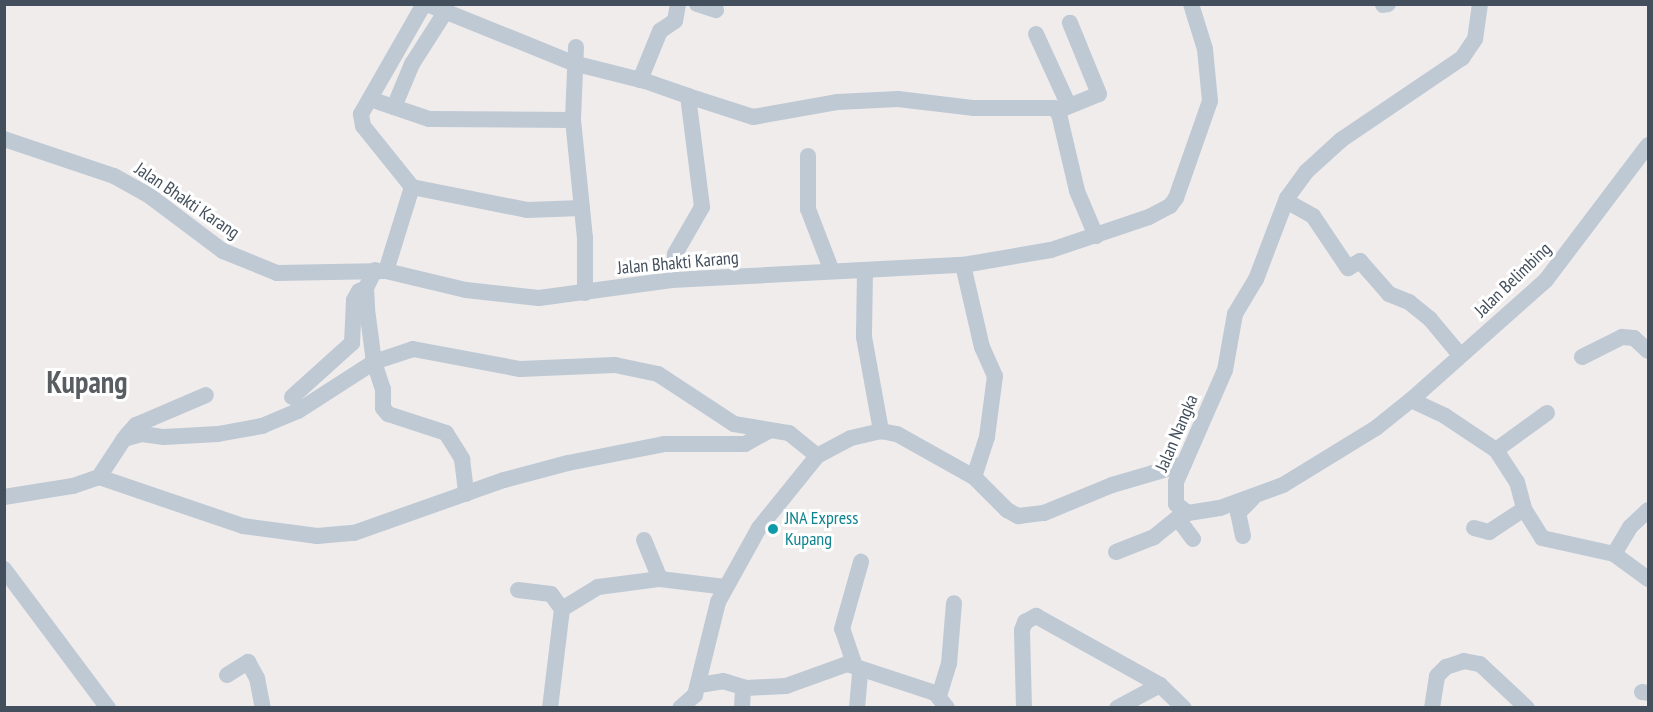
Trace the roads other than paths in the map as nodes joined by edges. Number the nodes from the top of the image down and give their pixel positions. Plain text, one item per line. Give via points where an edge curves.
1 (425, 4) edge
2 (678, 4) edge
3 (697, 4) edge
4 (1191, 4) edge
5 (1388, 4) edge
6 (1480, 4) edge
7 (1383, 5) edge
8 (716, 10) dead end
9 (444, 14) junction
10 (1070, 23) dead end
11 (1036, 34) dead end
12 (574, 55) junction
13 (640, 80) junction
14 (688, 96) junction
15 (370, 99) junction
16 (394, 107) junction
17 (1063, 108) junction
18 (573, 120) junction
19 (4, 139) edge
20 (1648, 145) edge
21 (808, 156) dead end
22 (412, 187) junction
23 (1286, 201) junction
24 (582, 208) junction
25 (1096, 236) junction
26 (963, 265) junction
27 (831, 269) junction
28 (380, 271) junction
29 (865, 271) junction
30 (672, 280) junction
31 (366, 288) junction
32 (585, 292) junction
33 (1648, 351) edge
34 (1460, 355) junction
35 (1582, 357) dead end
36 (374, 362) junction
37 (206, 395) dead end
38 (292, 397) dead end
39 (1411, 400) junction
40 (1547, 413) dead end
41 (768, 431) junction
42 (880, 431) junction
43 (124, 439) junction
44 (1496, 450) junction
45 (817, 456) junction
46 (1184, 464) junction
47 (99, 477) junction
48 (974, 477) junction
49 (466, 494) junction
50 (4, 497) edge
51 (1253, 498) junction
52 (1225, 507) junction
53 (1524, 509) junction
54 (1648, 510) edge
55 (1181, 515) junction
56 (1204, 523) dead end
57 (1474, 528) dead end
58 (1243, 536) dead end
59 (1193, 539) dead end
60 (644, 540) dead end
61 (1116, 552) dead end
62 (1614, 554) junction
63 (861, 562) dead end
64 (4, 569) edge
65 (660, 579) junction
66 (1648, 579) edge
67 (725, 586) junction
68 (518, 590) dead end
69 (954, 603) dead end
70 (562, 609) junction
71 (858, 668) junction
72 (227, 675) dead end
73 (699, 685) junction
74 (1160, 685) junction
75 (743, 687) junction
76 (943, 702) edge
77 (108, 708) edge
78 (264, 708) edge
79 (550, 708) edge
80 (680, 708) edge
81 (742, 708) edge
82 (857, 708) edge
83 (1024, 708) edge
84 (1117, 708) edge
85 (1185, 708) edge
86 (1432, 708) edge
87 (1527, 708) edge

1 - 9 street
1 - 15 street
2 - 13 street via 675,21 660,31
3 - 8 street
4 - 25 street, Jalan Bhakti Karang via 1205,49 1210,101 1176,198 1149,217
5 - 7 street
6 - 23 street, Jalan Nangka via 1475,39 1462,58 1341,140 1306,172
9 - 12 street
9 - 16 street via 412,64
10 - 17 street via 1099,94
11 - 17 street
12 - 13 street
12 - 18 street
13 - 14 street
14 - 17 street via 753,117 837,102 898,99 974,108
14 - 30 street via 702,207 675,254
15 - 16 street
15 - 22 street via 360,122
16 - 18 street via 429,119
17 - 25 street via 1077,191
18 - 24 street
19 - 28 street, Jalan Bhakti Karang via 114,176 147,194 223,251 264,269 292,274
20 - 34 street, Jalan Belimbing via 1546,280
21 - 27 street via 808,209
22 - 24 street via 527,210
22 - 28 street
23 - 34 street via 1313,216 1348,268 1360,261 1389,294 1409,302 1430,320
23 - 46 street, Jalan Nangka via 1256,279 1235,314 1225,370
24 - 32 street
25 - 26 street, Jalan Bhakti Karang via 1023,256
26 - 29 street, Jalan Bhakti Karang
26 - 48 street via 982,347 994,376 987,437
27 - 29 street, Jalan Bhakti Karang
27 - 30 street, Jalan Bhakti Karang
28 - 31 street
28 - 32 street, Jalan Bhakti Karang via 512,297
29 - 42 street via 864,337
30 - 32 street, Jalan Bhakti Karang
31 - 36 street
31 - 38 street via 354,300 352,343
33 - 35 street via 1634,338 1622,337
34 - 39 street, Jalan Belimbing
36 - 41 street via 397,352 426,349 520,369 567,365 637,368 658,374 734,424
36 - 43 street via 298,411 262,426 218,434 142,434
36 - 49 street via 383,389 384,411 432,426 453,440 462,459
37 - 43 street via 136,425
39 - 44 street via 1445,416
39 - 51 street via 1335,455
40 - 44 street
41 - 45 street via 798,436
41 - 49 street via 739,445 637,447 504,480
42 - 45 street via 851,438
42 - 48 street via 897,434
43 - 47 street
44 - 53 street via 1517,482
45 - 67 street via 759,528
46 - 48 street via 1112,484 1027,516 1007,510
46 - 55 street, Jalan Nangka via 1174,495
47 - 49 street via 219,521 317,536 378,528
47 - 50 street via 73,486
51 - 52 street
51 - 58 street via 1238,513
52 - 55 street
52 - 56 street
53 - 57 street via 1489,532
53 - 62 street via 1542,538
54 - 62 street via 1630,527
55 - 59 street
55 - 61 street via 1154,537
60 - 65 street
62 - 66 street
63 - 71 street via 842,629
64 - 77 street
65 - 67 street
65 - 70 street via 598,587
67 - 73 street
68 - 70 street via 551,594
69 - 76 street
70 - 79 street
71 - 75 street via 837,665 786,686
71 - 76 street
71 - 82 street
72 - 78 street via 248,662 257,678
73 - 75 street via 723,681
73 - 80 street via 695,695
74 - 83 street via 1036,616 1025,622 1022,630
74 - 84 street
74 - 85 street
75 - 81 street
86 - 87 street via 1437,676 1446,666 1464,661 1480,663

